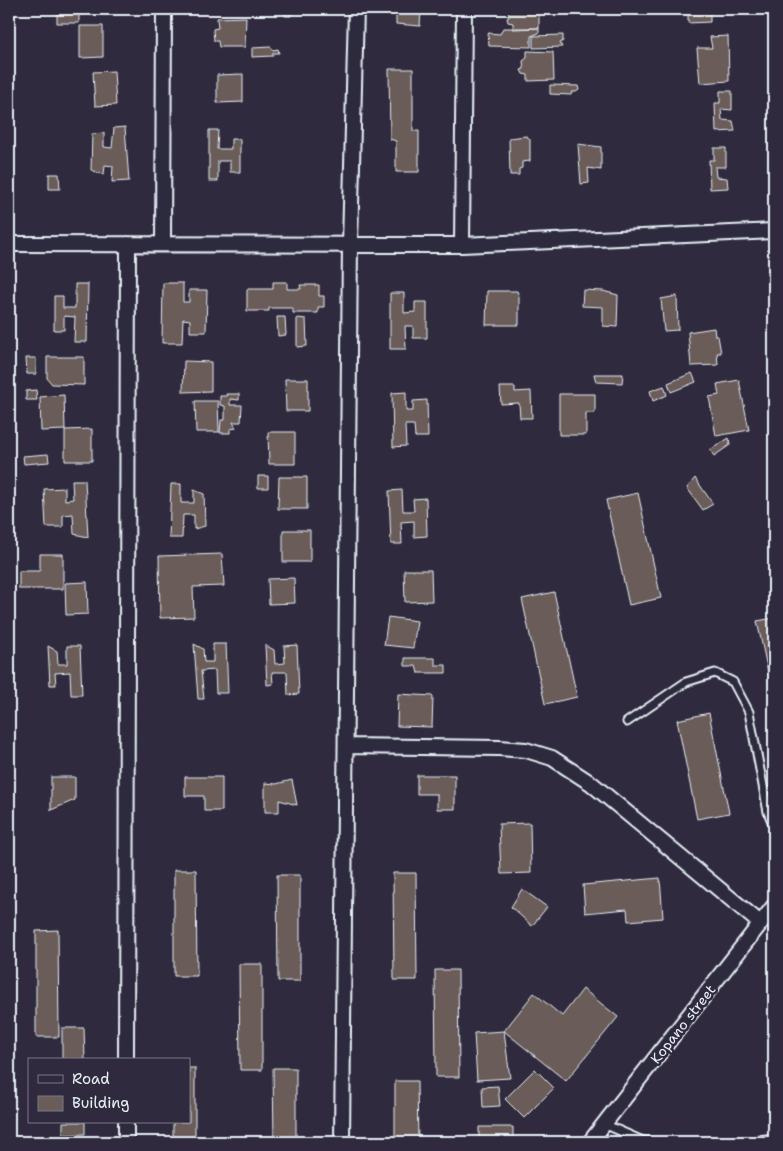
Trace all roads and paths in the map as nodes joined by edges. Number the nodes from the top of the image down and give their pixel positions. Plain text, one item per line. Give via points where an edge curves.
1 (164, 9) edge
2 (356, 9) edge
3 (464, 9) edge
4 (774, 231) edge
5 (9, 244) edge
6 (128, 244) junction
7 (163, 244) junction
8 (350, 244) junction
9 (462, 245) junction
10 (627, 722) dead end
11 (346, 746) junction
12 (774, 826) edge
13 (774, 906) edge
14 (760, 923) junction
15 (126, 1058) edge
16 (126, 1124) edge
17 (604, 1124) junction
18 (774, 1138) edge
19 (126, 1142) edge
20 (342, 1142) edge
21 (590, 1142) edge
22 (651, 1142) edge
23 (742, 1142) edge

1 - 7 street
2 - 8 street
3 - 9 street
4 - 9 street
5 - 6 street
6 - 7 street
6 - 15 street
7 - 8 street
8 - 9 street
8 - 11 street
10 - 12 lane via 686,682 715,673 733,682 749,712 768,812
11 - 14 street via 499,748 526,750 552,758 592,784
11 - 20 street
13 - 14 street, Kopano street
14 - 17 street, Kopano street
16 - 19 street
17 - 21 street, Kopano street
17 - 22 lane
18 - 23 lane

